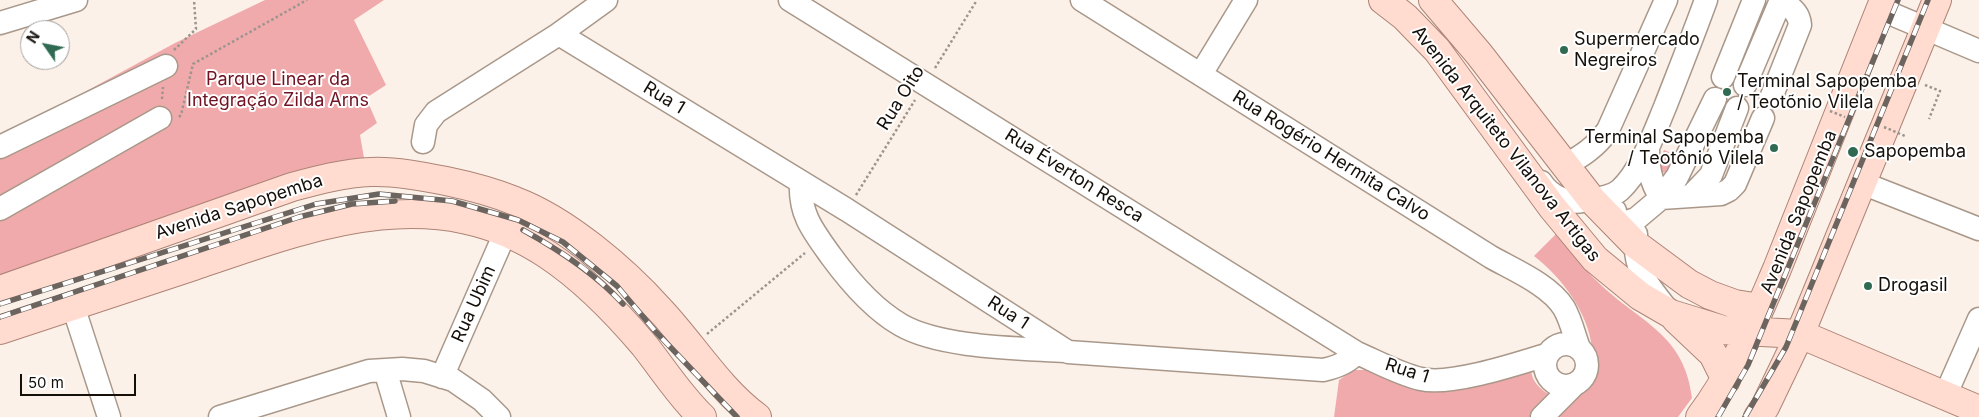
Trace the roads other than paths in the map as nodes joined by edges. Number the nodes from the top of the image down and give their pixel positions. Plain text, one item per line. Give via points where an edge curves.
1 (76, 0) edge
2 (606, 0) edge
3 (790, 0) edge
4 (1082, 0) edge
5 (1246, 0) edge
6 (1383, 0) edge
7 (1433, 0) edge
8 (1666, 0) edge
9 (1706, 0) edge
10 (1754, 0) edge
11 (1781, 0) edge
12 (1937, 0) edge
13 (1882, 4) edge
14 (0, 23) edge
15 (1926, 28) junction
16 (559, 34) junction
17 (1979, 51) edge
18 (166, 66) dead end
19 (1201, 74) junction
20 (1724, 76) dead end
21 (1745, 85) dead end
22 (1715, 99) dead end
23 (1737, 108) dead end
24 (160, 118) dead end
25 (423, 142) dead end
26 (1648, 147) junction
27 (0, 148) edge
28 (1564, 166) junction
29 (801, 182) junction
30 (1862, 183) junction
31 (1619, 191) junction
32 (1692, 196) junction
33 (1660, 198) junction
34 (1573, 199) junction
35 (0, 209) edge
36 (1643, 213) junction
37 (1616, 225) junction
38 (1979, 229) edge
39 (506, 231) junction
40 (1635, 244) junction
41 (89, 258) junction
42 (0, 290) edge
43 (73, 306) junction
44 (1671, 314) junction
45 (1979, 319) edge
46 (1755, 320) junction
47 (0, 330) edge
48 (1800, 334) junction
49 (1068, 352) junction
50 (1357, 353) junction
51 (1560, 364) junction
52 (385, 370) junction
53 (442, 377) junction
54 (1726, 380) junction
55 (1945, 396) junction
56 (1979, 410) edge
57 (254, 412) edge
58 (109, 417) edge
59 (220, 417) edge
60 (398, 417) edge
61 (499, 417) edge
62 (702, 417) edge
63 (756, 417) edge
64 (1543, 417) edge
65 (1700, 417) edge
66 (1758, 417) edge

1 - 14 street
2 - 16 street
3 - 50 street, Rua Éverton Resca
4 - 19 street, Rua Rogério Hermita Calvo
5 - 19 street
6 - 34 main road, Avenida Arquiteto Vilanova Artigas via 1437,50 1521,163
7 - 28 main road, Avenida Arquiteto Vilanova Artigas via 1479,54
8 - 28 street via 1608,130 1600,142
9 - 26 street
10 - 20 street
11 - 21 street
11 - 32 street via 1796,12 1800,25 1735,184 1721,194
12 - 15 main road
13 - 15 street
13 - 46 main road, Avenida Sapopemba
15 - 17 street
15 - 30 main road
16 - 25 street via 436,112 426,125
16 - 29 street, Rua 1
18 - 27 street
19 - 51 street, Rua Rogério Hermita Calvo via 1544,287 1564,308 1570,322
22 - 33 street via 1681,172
23 - 32 street via 1711,174
24 - 35 street
26 - 31 street
26 - 33 street via 1648,169
28 - 34 main road, Avenida Arquiteto Vilanova Artigas
29 - 49 street, Rua 1
29 - 49 street via 803,213 819,240 855,286 902,326 929,336 980,346
30 - 38 street
30 - 48 main road
31 - 34 street via 1609,196
31 - 37 street
32 - 33 street
33 - 36 street
34 - 37 main road, Avenida Arquiteto Vilanova Artigas
34 - 44 main road, Avenida Arquiteto Vilanova Artigas via 1595,259 1640,296
36 - 37 street via 1636,219
36 - 40 street via 1637,226
37 - 40 main road, Avenida Arquiteto Vilanova Artigas
39 - 43 main road via 449,217 410,214 364,217 274,239
39 - 53 street, Rua Ubim
39 - 62 main road via 547,255 603,301
40 - 44 street via 1641,274
40 - 46 main road, Avenida Arquiteto Vilanova Artigas via 1689,284 1735,304
41 - 42 main road, Avenida Sapopemba
41 - 43 main road via 74,278 71,288
41 - 63 main road, Avenida Sapopemba via 292,187 332,177 372,172 420,176 477,188 517,201 592,247 660,310 708,369
43 - 47 main road
43 - 58 street
44 - 46 main road, Avenida Arquiteto Vilanova Artigas via 1723,330
44 - 54 main road via 1713,354
45 - 55 street
46 - 48 main road, Avenida Arquiteto Vilanova Artigas
46 - 54 main road, Avenida Sapopemba
48 - 55 main road
48 - 66 main road
49 - 50 street, Rua 1 via 1322,370 1342,365
50 - 51 street, Rua 1 via 1423,380 1444,381 1511,366
51 - 64 street
52 - 53 street via 424,371
52 - 57 street via 369,371
52 - 60 street
53 - 61 street via 468,389
54 - 65 main road, Avenida Sapopemba
55 - 56 main road
57 - 59 street

